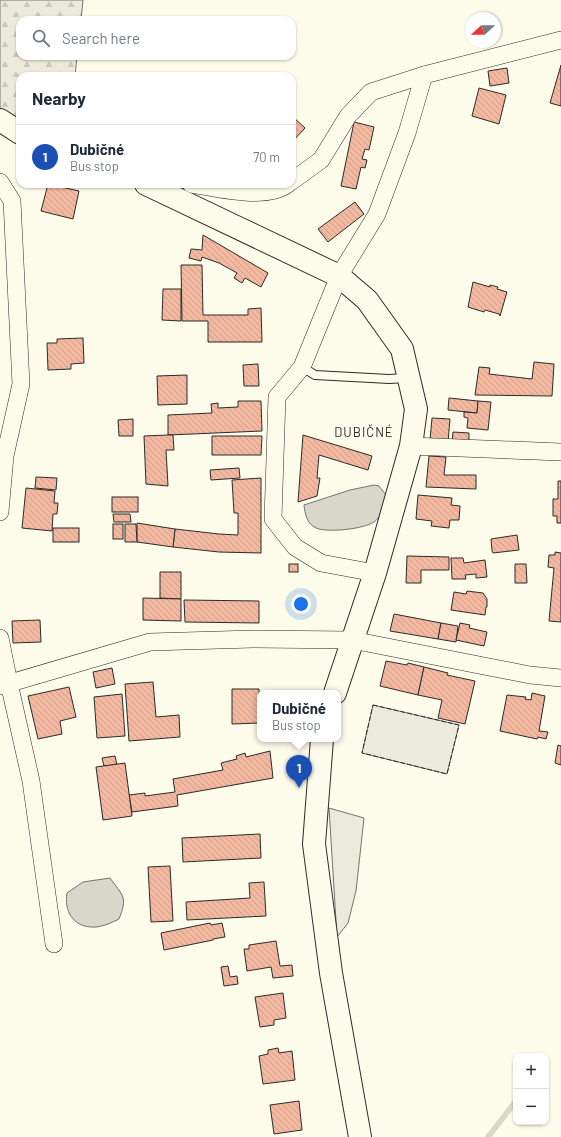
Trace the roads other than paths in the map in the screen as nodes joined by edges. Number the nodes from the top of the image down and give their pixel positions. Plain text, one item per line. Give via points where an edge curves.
1 (561, 40) edge
2 (424, 75) junction
3 (0, 120) edge
4 (16, 130) edge
5 (296, 178) edge
6 (0, 182) edge
7 (154, 188) edge
8 (215, 188) edge
9 (282, 188) edge
10 (339, 276) junction
11 (302, 368) junction
12 (408, 378) junction
13 (411, 446) junction
14 (561, 452) edge
15 (0, 512) edge
16 (375, 573) junction
17 (0, 638) edge
18 (352, 640) junction
19 (561, 678) edge
20 (4, 685) edge
21 (335, 690) edge
22 (322, 742) edge
23 (54, 944) dead end
24 (360, 1137) edge

1 - 2 street
2 - 5 street via 371,92 348,116 321,160
2 - 10 street via 407,133 377,214
3 - 4 street
6 - 15 street via 12,201 21,384 5,456
7 - 10 street
8 - 9 street via 252,194
10 - 11 street
10 - 12 street via 367,300 402,349
11 - 12 lane via 315,375
11 - 16 street via 277,397 273,518 295,547 321,563
12 - 13 street via 416,409
13 - 14 street
13 - 16 street
16 - 18 street
17 - 20 street
18 - 19 street via 530,675
18 - 20 street via 150,642
18 - 21 street
20 - 23 street via 31,781
22 - 24 street via 314,844 331,973

